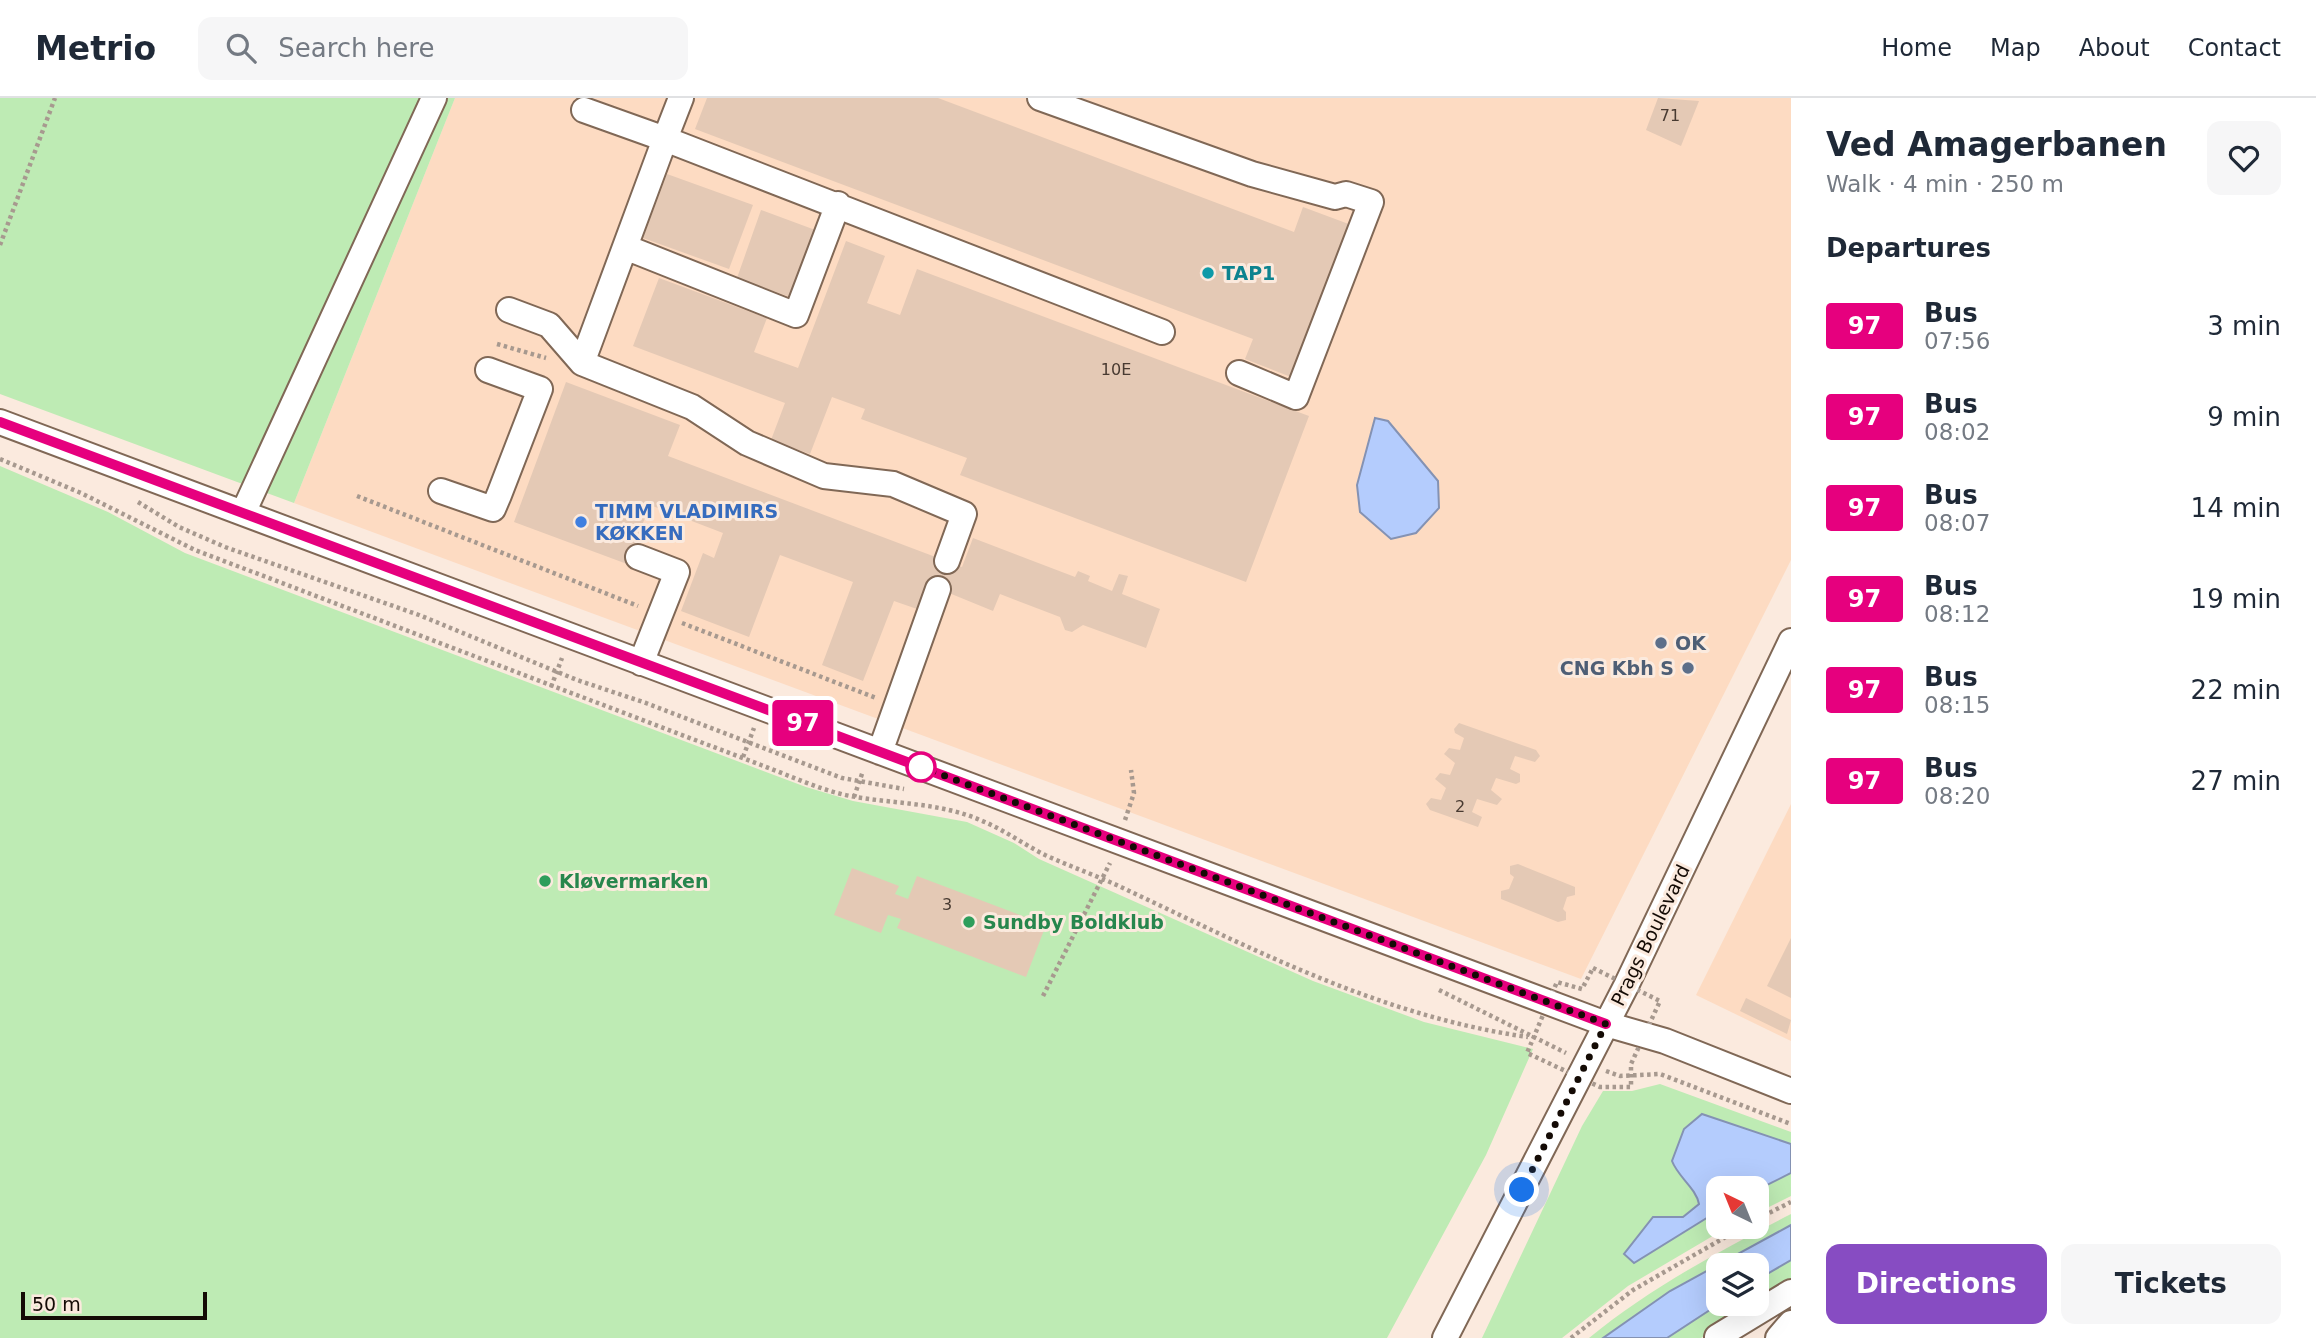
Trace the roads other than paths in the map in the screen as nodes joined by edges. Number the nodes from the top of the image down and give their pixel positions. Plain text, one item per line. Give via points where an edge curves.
1 (434, 98) edge
2 (681, 98) edge
3 (1040, 98) edge
4 (584, 110) dead end
5 (665, 139) junction
6 (838, 205) junction
7 (625, 247) junction
8 (509, 310) dead end
9 (1162, 332) dead end
10 (582, 363) junction
11 (488, 370) dead end
12 (1239, 373) dead end
13 (0, 422) edge
14 (441, 491) dead end
15 (243, 513) junction
16 (638, 557) dead end
17 (947, 561) dead end
18 (938, 589) dead end
19 (1791, 641) edge
20 (641, 663) junction
21 (880, 752) junction
22 (1606, 1024) junction
23 (1791, 1091) edge
24 (1791, 1292) edge
25 (1791, 1323) edge
26 (1717, 1337) edge
27 (1445, 1338) edge
28 (1778, 1338) edge

1 - 15 street
2 - 5 street
3 - 12 street via 1252,174 1371,202 1296,397
4 - 5 street
5 - 6 street
5 - 7 street
6 - 7 street via 796,315
6 - 9 street
7 - 10 street
8 - 10 street via 549,326
10 - 17 street via 692,407 747,443 824,476 893,484 964,514
11 - 14 street via 540,389 493,509
13 - 15 street
15 - 20 street
16 - 20 street via 677,572
18 - 21 street
19 - 22 street, Prags Boulevard
20 - 21 street
21 - 22 street via 1114,851
22 - 23 street via 1665,1041
22 - 27 street, Prags Boulevard
24 - 26 street
25 - 28 street

